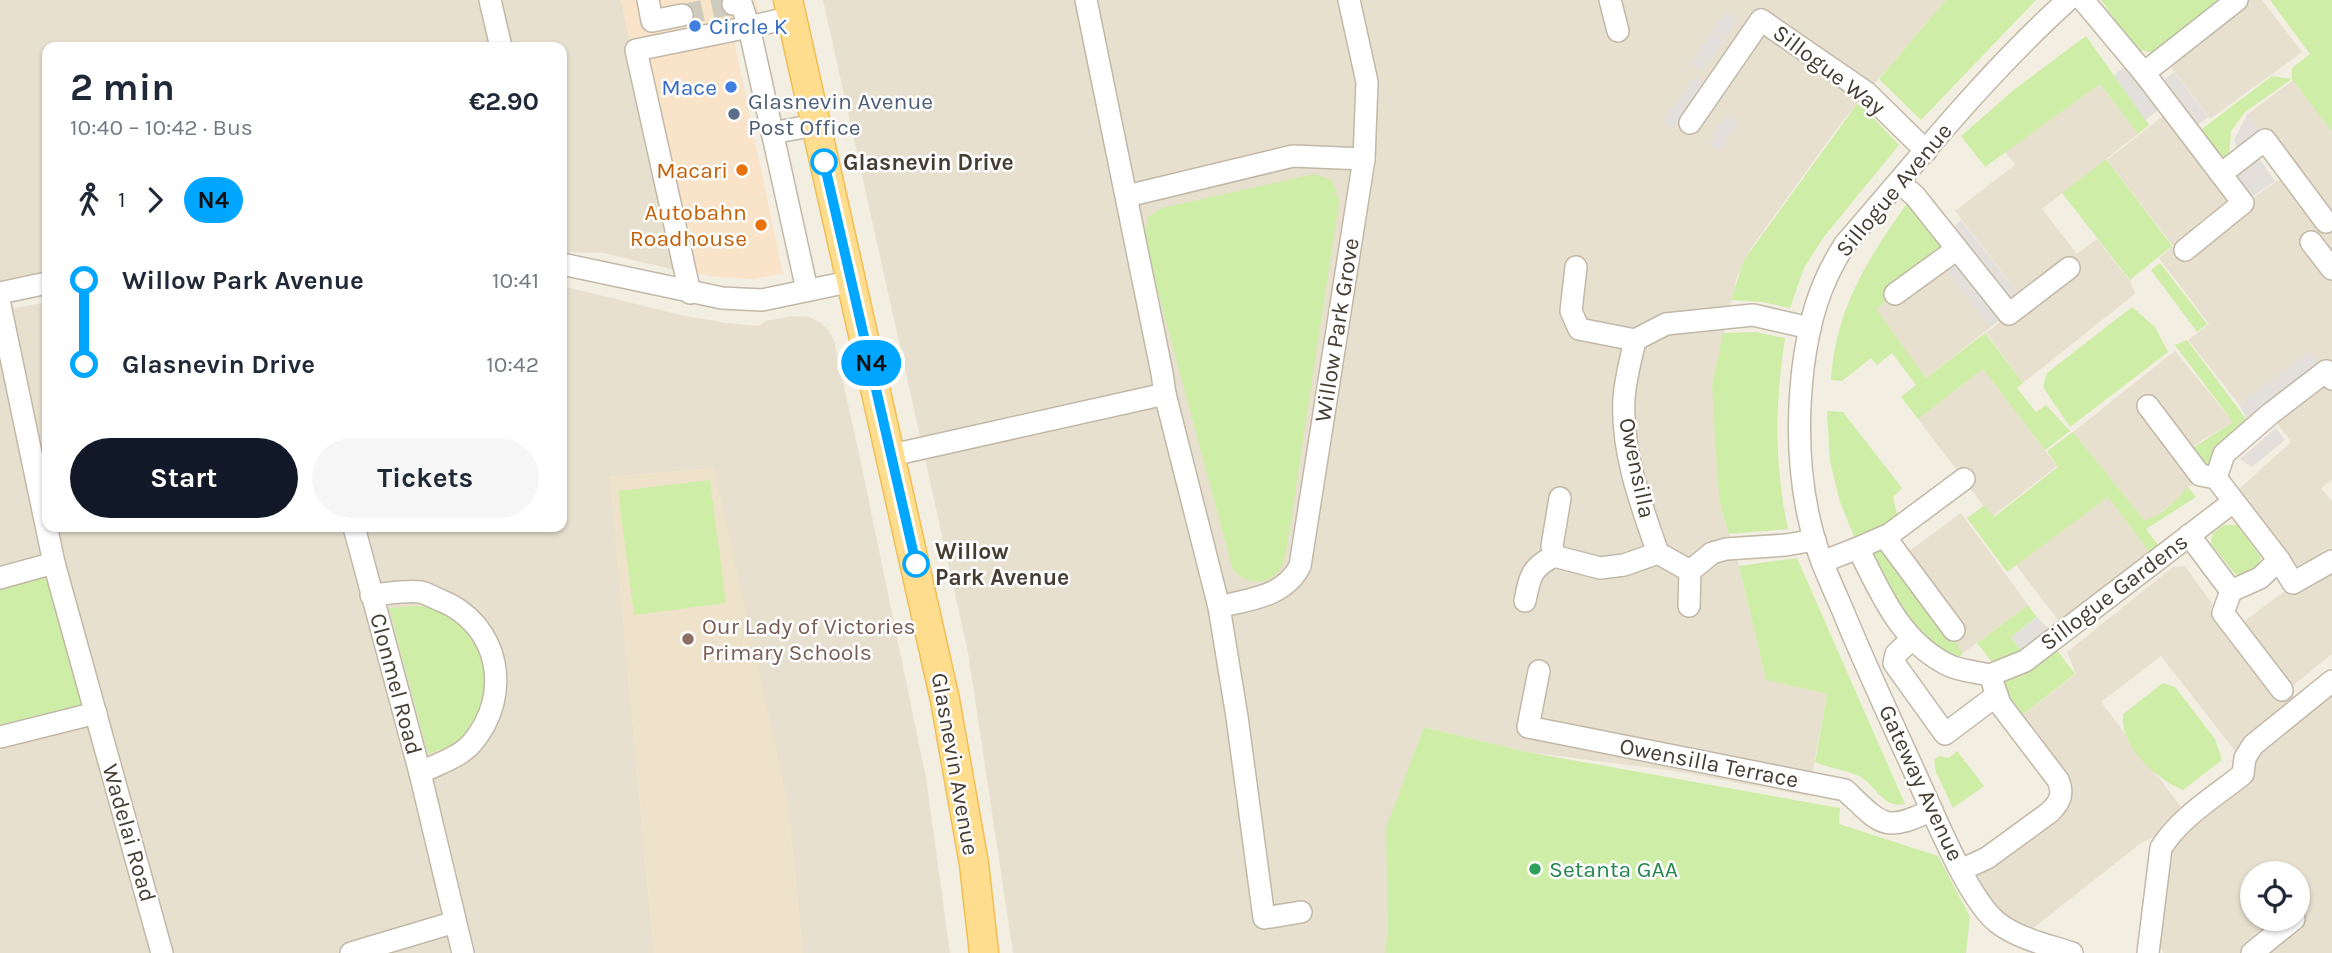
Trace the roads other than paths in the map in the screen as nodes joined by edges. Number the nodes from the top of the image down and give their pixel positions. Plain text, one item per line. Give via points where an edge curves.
1 (490, 0) edge
2 (648, 0) edge
3 (1086, 0) edge
4 (1349, 0) edge
5 (1610, 0) edge
6 (2068, 0) edge
7 (2083, 0) edge
8 (2237, 0) edge
9 (733, 4) dead end
10 (790, 8) edge
11 (1760, 10) edge
12 (682, 15) tunnel mouth
13 (750, 27) junction
14 (1618, 32) dead end
15 (500, 42) edge
16 (2144, 73) junction
17 (1690, 123) dead end
18 (815, 125) junction
19 (772, 133) junction
20 (1926, 151) junction
21 (1364, 159) junction
22 (2221, 174) junction
23 (1899, 182) junction
24 (1127, 196) junction
25 (2326, 222) dead end
26 (2311, 242) dead end
27 (1957, 249) junction
28 (2185, 250) dead end
29 (567, 265) edge
30 (1576, 267) dead end
31 (2069, 268) dead end
32 (2332, 269) edge
33 (853, 281) junction
34 (42, 284) edge
35 (807, 290) junction
36 (0, 293) edge
37 (690, 293) junction
38 (1895, 294) dead end
39 (0, 305) edge
40 (1810, 328) junction
41 (1635, 340) junction
42 (2329, 375) edge
43 (1165, 394) junction
44 (2148, 406) dead end
45 (892, 455) junction
46 (2216, 478) junction
47 (1964, 479) dead end
48 (1560, 498) dead end
49 (2233, 502) junction
50 (42, 506) edge
51 (48, 532) edge
52 (355, 532) edge
53 (2189, 535) junction
54 (1885, 537) junction
55 (1815, 540) junction
56 (1858, 548) junction
57 (1658, 553) junction
58 (1554, 556) junction
59 (2279, 560) junction
60 (2332, 561) edge
61 (1822, 562) junction
62 (54, 563) junction
63 (1690, 571) junction
64 (0, 578) edge
65 (2231, 591) junction
66 (372, 595) junction
67 (1525, 601) dead end
68 (1689, 606) dead end
69 (1219, 607) junction
70 (1954, 630) dead end
71 (1912, 639) junction
72 (1538, 671) dead end
73 (2332, 681) edge
74 (1994, 685) junction
75 (2282, 690) dead end
76 (96, 713) junction
77 (0, 737) edge
78 (420, 772) junction
79 (1932, 810) junction
80 (1961, 870) junction
81 (1301, 912) dead end
82 (455, 922) junction
83 (2279, 931) edge
84 (162, 953) edge
85 (351, 953) edge
86 (463, 953) edge
87 (984, 953) edge
88 (2072, 953) edge
89 (2148, 953) edge
90 (2252, 953) edge

1 - 15 street
2 - 12 street via 652,21
3 - 24 street
4 - 21 street, Willow Park Grove via 1367,82
5 - 14 street
6 - 20 street, Sillogue Avenue
7 - 16 street
8 - 16 street
9 - 13 street via 741,3
10 - 13 street, Glasnevin Avenue
10 - 18 main road, Glasnevin Avenue
11 - 17 street
11 - 20 street, Sillogue Way via 1867,93
13 - 19 street
13 - 37 street, Glasnevin Avenue via 636,50
16 - 22 street
18 - 19 street
18 - 33 main road, Glasnevin Avenue
19 - 35 street
20 - 23 street, Sillogue Avenue
21 - 24 street via 1293,156
21 - 69 street, Willow Park Grove via 1300,566 1293,579 1274,593
22 - 25 street via 2265,140
22 - 28 street via 2244,203
23 - 27 street
23 - 40 street, Sillogue Avenue via 1833,262
24 - 43 street
26 - 32 street
27 - 31 street via 2009,314
27 - 38 street
29 - 37 street
30 - 41 street via 1570,311 1578,329
33 - 35 street
33 - 45 main road, Glasnevin Avenue
34 - 36 street
35 - 37 street via 762,300
39 - 50 street, Wadelai Road
40 - 41 street via 1753,315 1665,324
40 - 55 street, Sillogue Avenue via 1799,433
41 - 57 street, Owensilla via 1624,399 1626,437
42 - 46 street via 2270,414 2224,454
43 - 45 street
43 - 69 street
44 - 46 street via 2200,475
45 - 87 main road, Glasnevin Avenue via 945,700 974,864
46 - 49 street
47 - 54 street
48 - 58 street
49 - 53 street, Sillogue Gardens
49 - 59 street
51 - 62 street, Wadelai Road
52 - 66 street, Clonmel Road
53 - 65 street
53 - 74 street, Sillogue Gardens
54 - 56 street
54 - 70 street
55 - 61 street, Sillogue Avenue
55 - 63 street via 1726,549
56 - 61 street
56 - 71 street via 1887,605
57 - 58 street via 1600,568
57 - 63 street
58 - 67 street via 1540,563 1530,576
59 - 60 street via 2293,583
59 - 65 street via 2260,578
61 - 79 street, Gateway Avenue
62 - 64 street
62 - 76 street, Wadelai Road
63 - 68 street
65 - 75 street via 2224,613
66 - 78 street, Clonmel Road
66 - 78 street, Clonmel Road via 420,592 459,608 481,629 492,650 496,676 487,718 471,744
69 - 81 street via 1264,918
71 - 74 street via 1951,667
71 - 74 street, Sillogue Gardens via 1896,654 1894,663 1945,734
72 - 79 street, Owensilla Terrace via 1528,727 1845,790 1874,817 1892,824
73 - 89 street via 2253,745 2243,774 2166,839 2161,848
74 - 80 street via 2000,705 2058,780 2061,796 2050,812 1987,858
76 - 77 street
76 - 84 street, Wadelai Road
78 - 82 street, Clonmel Road
79 - 80 street, Gateway Avenue
80 - 88 street, Gateway Avenue via 1998,923
82 - 85 street
82 - 86 street, Clonmel Road
83 - 90 street

